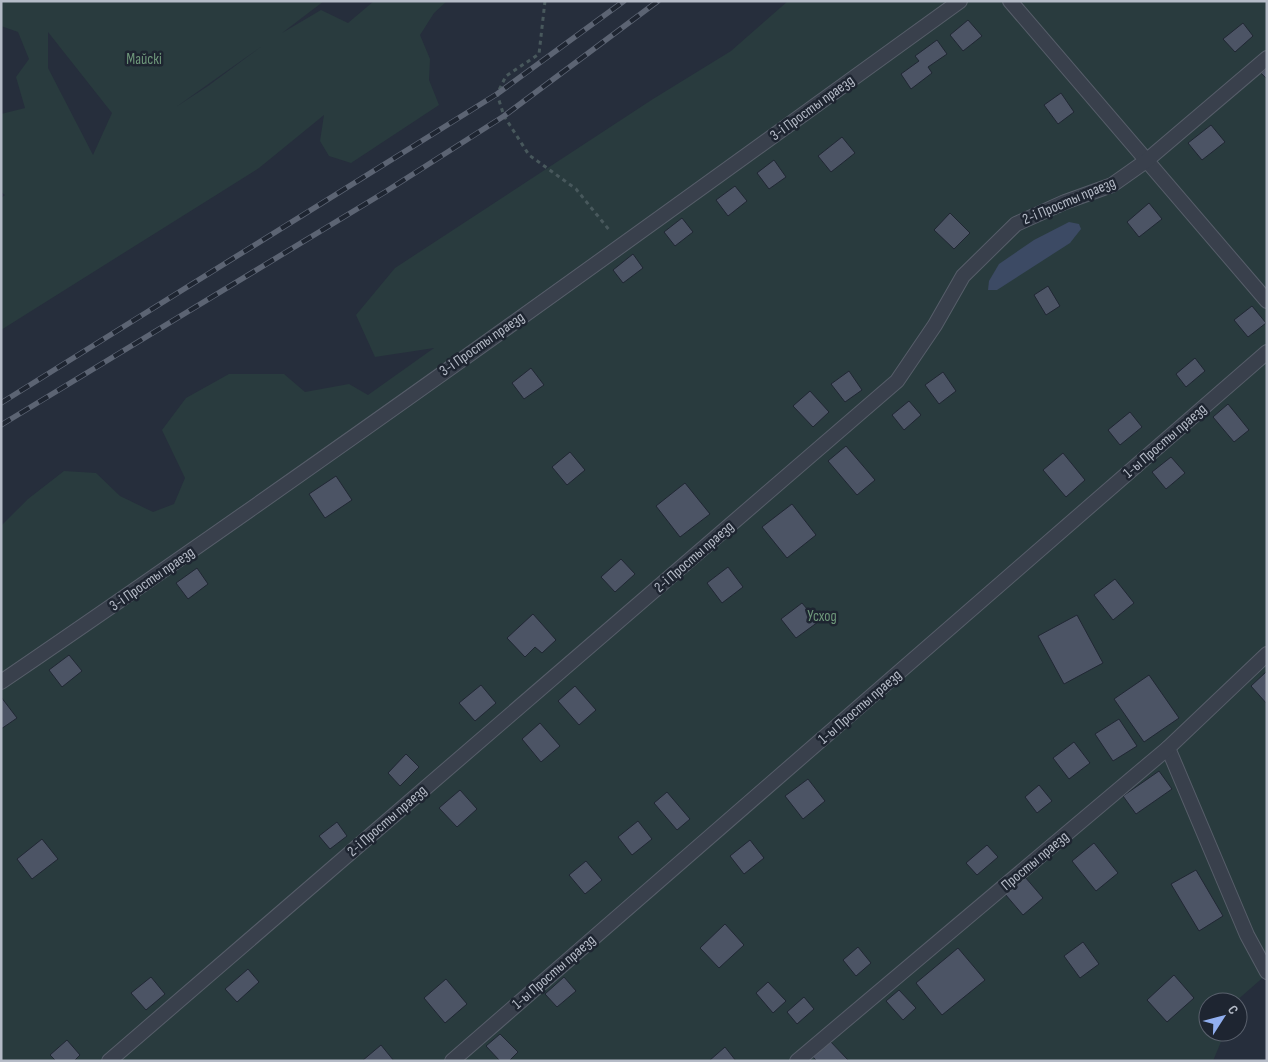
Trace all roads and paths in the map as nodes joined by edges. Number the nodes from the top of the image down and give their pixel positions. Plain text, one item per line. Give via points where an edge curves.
1 (544, 1) edge
2 (960, 1) edge
3 (1010, 1) edge
4 (1267, 58) edge
5 (1146, 161) junction
6 (622, 245) junction
7 (1267, 302) edge
8 (1267, 352) edge
9 (1267, 654) edge
10 (1, 682) edge
11 (1168, 748) junction
12 (1267, 972) edge
13 (109, 1061) edge
14 (452, 1061) edge
15 (797, 1061) edge

1 - 6 path via 539,54 506,76 497,94 504,116 529,155 576,189
2 - 6 lane, 3-і Просты праезд
3 - 5 lane
4 - 5 lane, 2-і Просты праезд
5 - 7 lane
5 - 13 lane, 2-і Просты праезд via 1112,185 1016,224 964,276 897,382
6 - 10 lane, 3-і Просты праезд via 169,568
8 - 14 lane, 1-ы Просты праезд
9 - 11 lane, Просты праезд
11 - 12 lane via 1246,935
11 - 15 lane, Просты праезд

